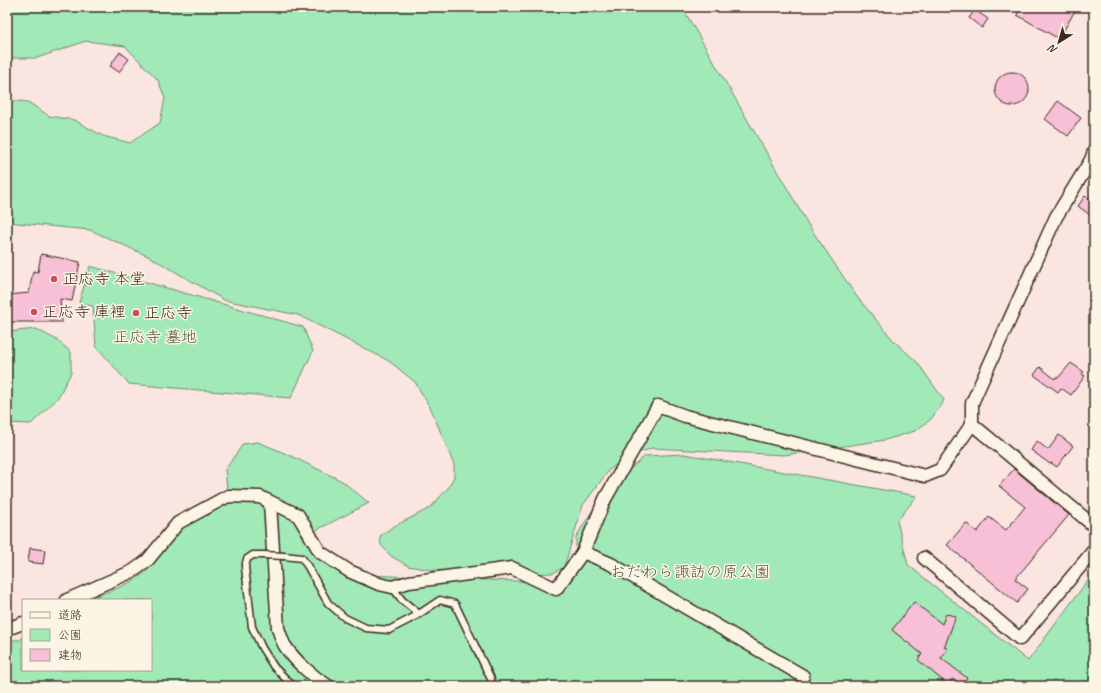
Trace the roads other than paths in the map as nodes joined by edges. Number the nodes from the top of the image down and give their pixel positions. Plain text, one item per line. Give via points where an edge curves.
1 (1094, 151) edge
2 (972, 424) junction
3 (270, 502) junction
4 (1094, 526) edge
5 (1094, 550) edge
6 (583, 552) junction
7 (924, 558) dead end
8 (392, 586) junction
9 (69, 599) edge
10 (419, 614) junction
11 (22, 623) edge
12 (7, 629) edge
13 (804, 676) dead end
14 (491, 679) dead end
15 (293, 686) edge
16 (328, 686) edge

1 - 2 street via 1056,217 972,403
2 - 4 street
2 - 6 street via 940,470 925,476 685,416 658,406 605,498
3 - 8 street via 298,515 320,552 349,571 379,584
3 - 9 street via 260,497 228,496 178,524 146,561 133,571
3 - 16 street via 278,628 285,646 303,667
5 - 7 street via 1020,639
6 - 8 street via 556,589 512,568
6 - 13 street via 611,564
8 - 10 lane via 402,600
10 - 14 lane via 440,600 455,604
10 - 15 lane, bridge via 389,630 366,628 344,618 328,604 302,558 253,555 247,559 245,567 252,627 274,667
11 - 12 street

